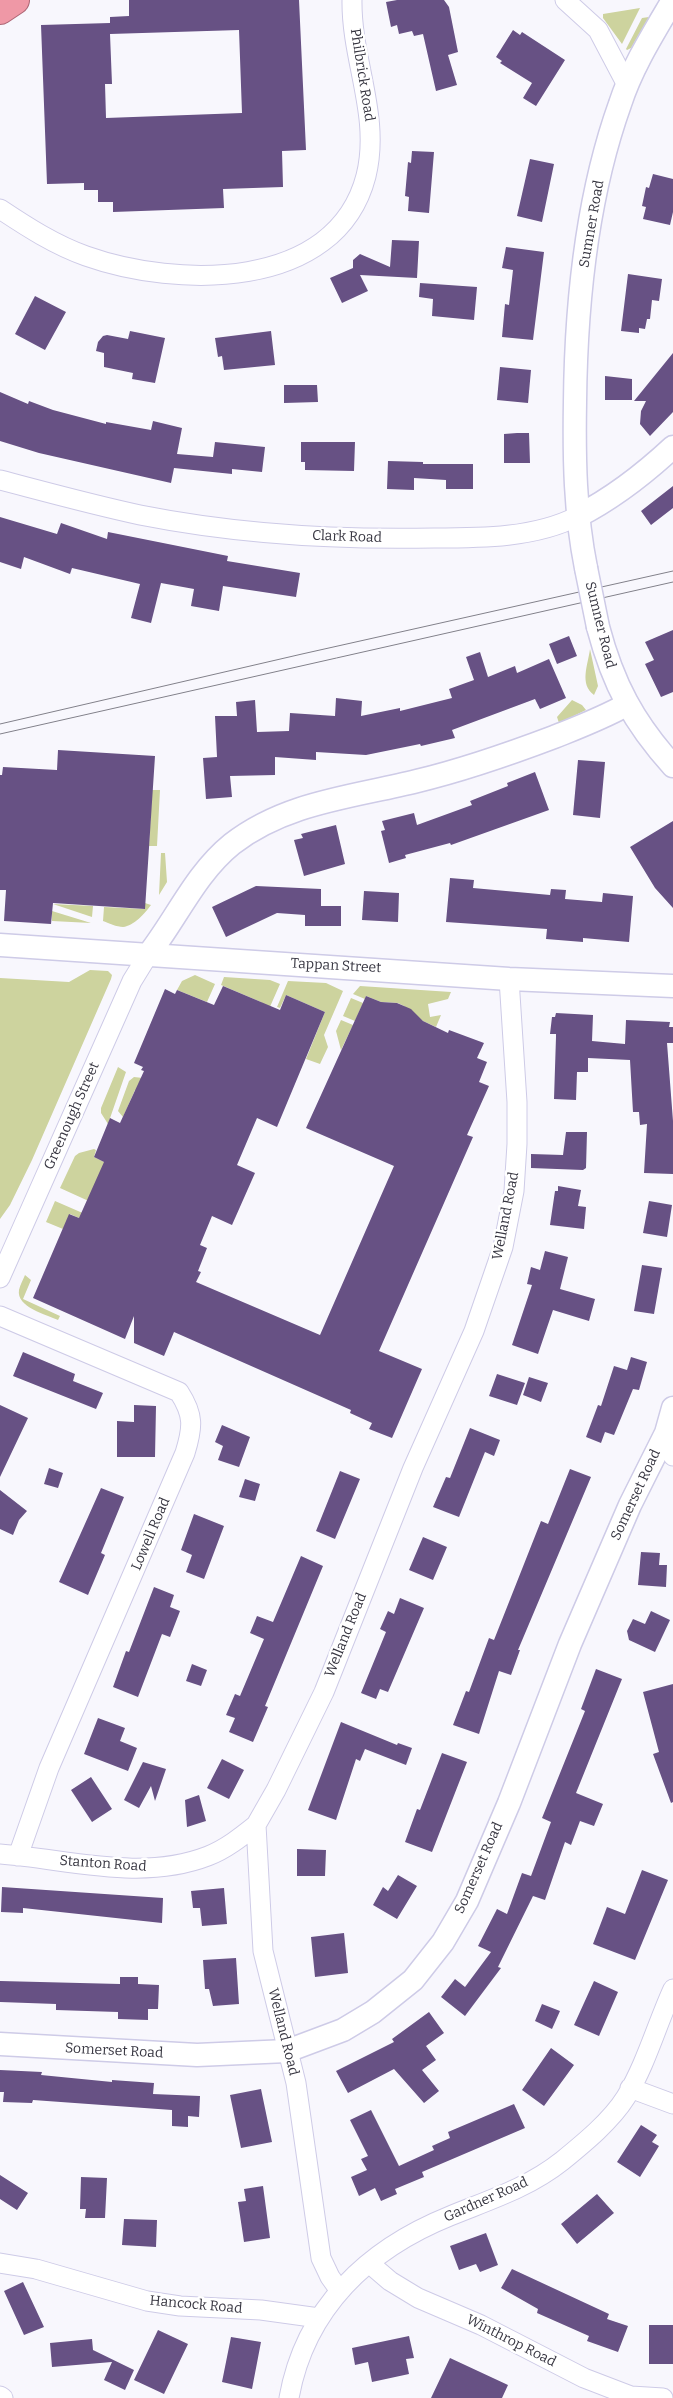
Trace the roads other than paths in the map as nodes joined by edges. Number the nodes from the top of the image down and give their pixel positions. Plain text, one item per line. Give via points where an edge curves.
1 (16, 0) edge
2 (352, 0) edge
3 (565, 0) edge
4 (673, 0) edge
5 (0, 10) edge
6 (627, 85) junction
7 (0, 209) edge
8 (673, 447) edge
9 (0, 480) edge
10 (578, 516) junction
11 (626, 705) junction
12 (673, 766) edge
13 (0, 945) edge
14 (148, 955) junction
15 (509, 979) junction
16 (673, 986) edge
17 (5, 1254) edge
18 (0, 1278) edge
19 (0, 1316) edge
20 (673, 1408) edge
21 (666, 1433) junction
22 (673, 1456) edge
23 (256, 1825) junction
24 (9, 1855) edge
25 (673, 1989) edge
26 (0, 2044) edge
27 (287, 2051) junction
28 (630, 2088) junction
29 (673, 2104) edge
30 (0, 2263) edge
31 (369, 2263) junction
32 (340, 2291) junction
33 (318, 2318) junction
34 (673, 2397) edge
35 (289, 2398) edge
36 (663, 2398) edge

1 - 5 highway
2 - 7 street, Philbrick Road via 357,52 371,121 370,156 364,183 353,208 336,230 308,252 266,267 235,273 198,275 146,271 70,250
3 - 6 street via 598,30
4 - 6 street, Sumner Road
6 - 10 street, Sumner Road via 613,124 598,185 579,305 574,414
8 - 10 street, Clark Road via 637,478
9 - 10 street, Clark Road via 140,515 302,536 396,539 488,536 560,526
10 - 11 street, Sumner Road, bridge via 598,627
11 - 12 street, Sumner Road via 645,734
11 - 14 street via 590,723 499,756 416,782 317,803 260,827 230,846 198,881
13 - 14 street, Tappan Street
14 - 15 street, Tappan Street
14 - 17 street, Greenough Street via 132,981
15 - 16 street, Tappan Street
15 - 23 street, Welland Road via 518,1102 514,1191 503,1247 474,1331 413,1468 324,1692
17 - 18 street, Greenough Street
19 - 24 street, Lowell Road via 179,1392 192,1419 186,1452
20 - 21 street, Somerset Road
21 - 22 street
21 - 27 street, Somerset Road via 630,1505 570,1644 509,1803 467,1901 443,1942 413,1980 373,2012 343,2030
23 - 24 street, Stanton Road via 232,1844 208,1856 145,1869
23 - 27 street, Welland Road via 263,1951
25 - 28 street, Gardner Road
26 - 27 street, Somerset Road via 197,2055
27 - 32 street, Welland Road via 305,2133 321,2258
28 - 29 street
28 - 31 street, Gardner Road via 608,2119 550,2169 511,2192 412,2234
30 - 33 street, Hancock Road via 36,2269 147,2301
31 - 32 street, Gardner Road
31 - 36 street, Winthrop Road via 418,2298 482,2325 584,2378 631,2396
32 - 33 street, Gardner Road
33 - 35 street, Gardner Road via 302,2354
34 - 36 street, Winthrop Road

